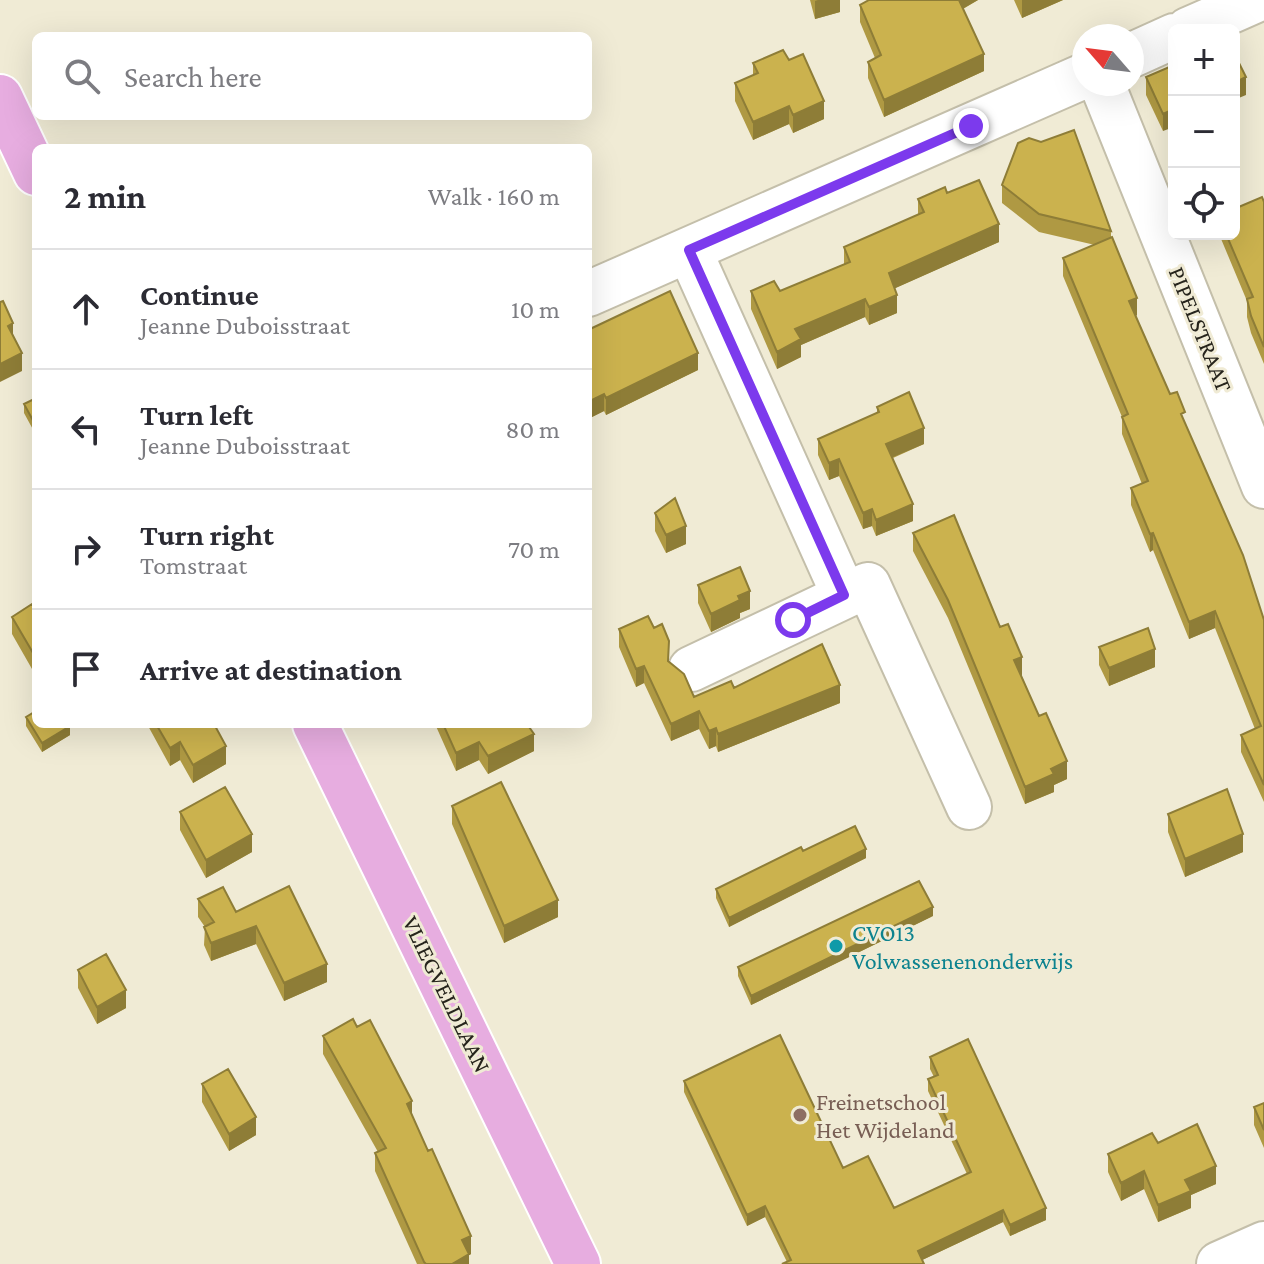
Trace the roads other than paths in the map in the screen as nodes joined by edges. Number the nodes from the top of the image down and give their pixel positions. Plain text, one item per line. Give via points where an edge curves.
1 (1256, 0) edge
2 (1202, 24) edge
3 (1168, 39) edge
4 (1144, 50) edge
5 (1072, 81) edge
6 (1107, 96) edge
7 (0, 97) edge
8 (32, 165) edge
9 (689, 250) junction
10 (592, 292) edge
11 (1264, 486) edge
12 (844, 595) junction
13 (691, 669) dead end
14 (317, 728) edge
15 (969, 807) dead end
16 (1264, 1244) edge
17 (578, 1264) edge
18 (1219, 1264) edge

1 - 2 street
3 - 4 street
5 - 9 street
6 - 11 street, PIPELSTRAAT
7 - 8 main road
9 - 10 street
9 - 12 street
12 - 13 street
12 - 15 street via 868,585
14 - 17 main road, VLIEGVELDLAAN
16 - 18 street

